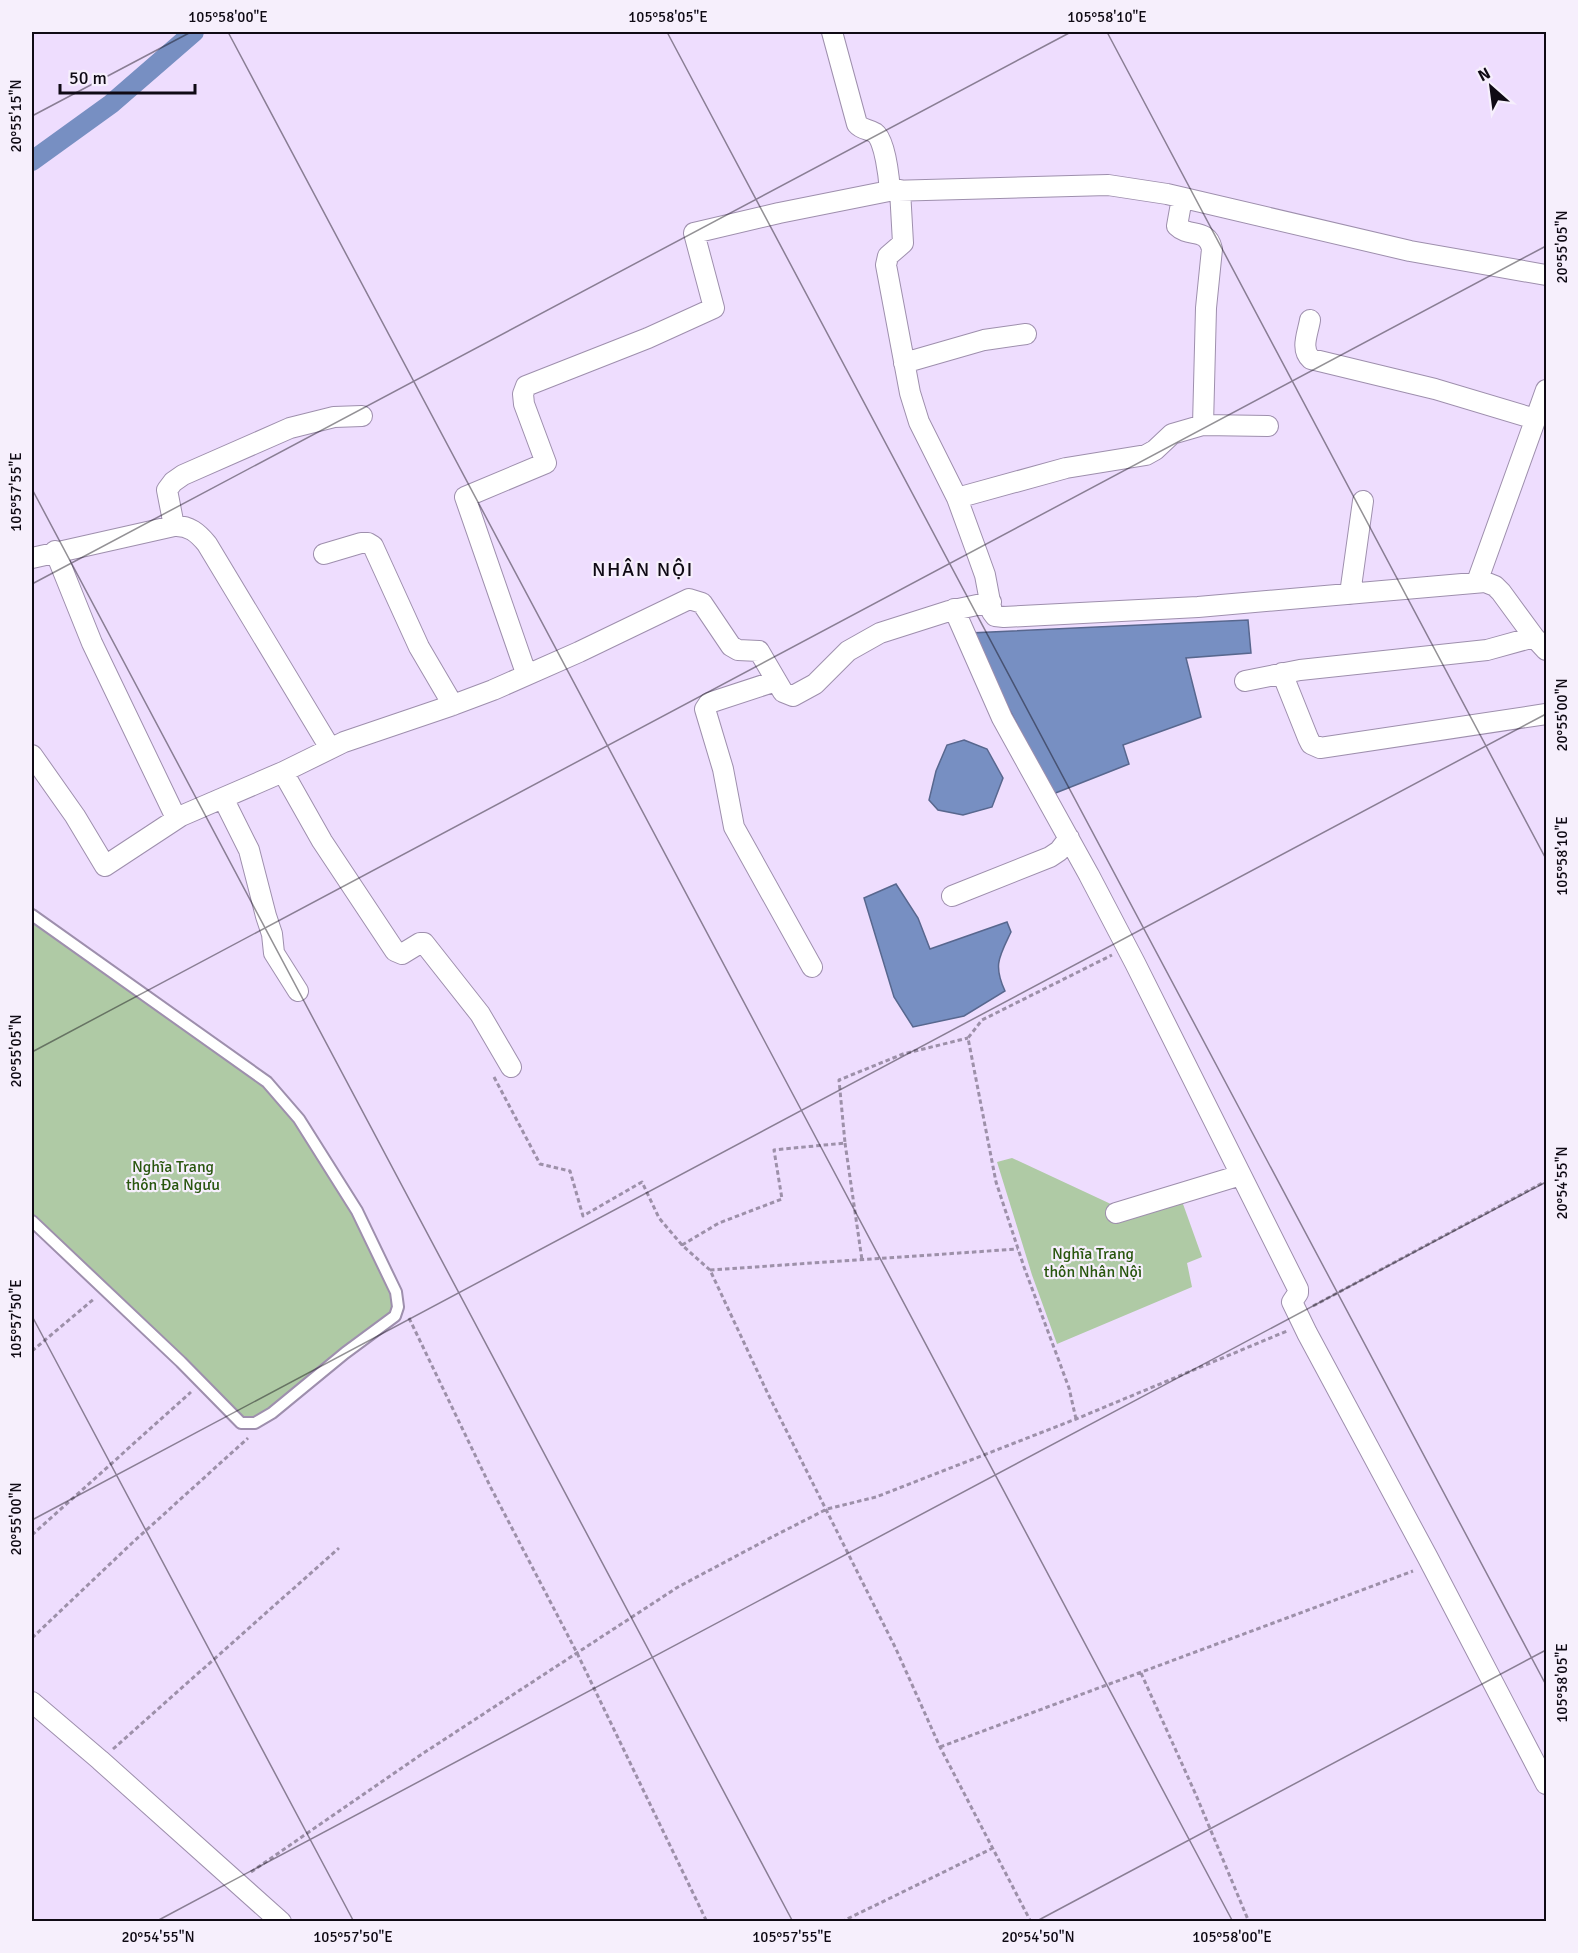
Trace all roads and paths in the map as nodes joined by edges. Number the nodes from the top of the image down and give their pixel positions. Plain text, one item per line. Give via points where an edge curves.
1 (832, 32) edge
2 (895, 190) junction
3 (1182, 198) junction
4 (1546, 275) edge
5 (1310, 320) dead end
6 (1026, 334) dead end
7 (904, 363) junction
8 (1546, 390) edge
9 (362, 417) dead end
10 (1536, 419) junction
11 (1203, 425) junction
12 (1268, 426) dead end
13 (957, 498) junction
14 (1363, 501) dead end
15 (174, 526) junction
16 (54, 551) junction
17 (324, 554) dead end
18 (32, 558) edge
19 (1477, 582) junction
20 (1350, 594) junction
21 (991, 602) junction
22 (954, 609) junction
23 (1540, 644) edge
24 (526, 673) junction
25 (1282, 673) junction
26 (776, 681) junction
27 (1245, 681) dead end
28 (453, 705) junction
29 (1546, 714) edge
30 (330, 748) junction
31 (32, 755) edge
32 (283, 772) junction
33 (223, 798) junction
34 (176, 818) junction
35 (1069, 838) junction
36 (952, 896) dead end
37 (32, 915) edge
38 (1127, 948) junction
39 (812, 967) dead end
40 (298, 991) dead end
41 (968, 1038) junction
42 (511, 1067) dead end
43 (491, 1073) dead end
44 (845, 1143) junction
45 (1241, 1175) junction
46 (1546, 1181) edge
47 (1116, 1214) dead end
48 (32, 1221) edge
49 (682, 1245) junction
50 (1018, 1249) junction
51 (862, 1260) junction
52 (710, 1270) junction
53 (104, 1290) junction
54 (398, 1307) junction
55 (1300, 1319) junction
56 (32, 1351) edge
57 (202, 1383) junction
58 (1077, 1419) junction
59 (252, 1434) dead end
60 (827, 1509) junction
61 (32, 1535) edge
62 (339, 1548) dead end
63 (1432, 1564) junction
64 (32, 1638) edge
65 (577, 1653) junction
66 (1141, 1673) junction
67 (32, 1702) edge
68 (940, 1747) junction
69 (100, 1760) junction
70 (1546, 1784) edge
71 (994, 1848) junction
72 (236, 1882) junction
73 (281, 1922) edge
74 (707, 1922) edge
75 (841, 1922) edge
76 (1031, 1922) edge
77 (1249, 1922) edge

1 - 2 street via 857,124 878,137
2 - 3 street via 1108,185
2 - 7 street via 903,243 888,256 886,265
2 - 24 street via 694,234 714,308 526,386 524,404 546,463 465,497
3 - 4 street via 1410,251
3 - 11 street via 1177,226 1204,236 1212,249
5 - 10 street via 1305,348 1311,359
6 - 7 street via 984,340
7 - 13 street via 919,422
8 - 10 street
9 - 15 street via 334,417 290,428 183,475 167,490
10 - 19 street
11 - 12 street
11 - 13 street via 1171,435 1146,454 1066,468
13 - 21 street
14 - 20 street
15 - 16 street
15 - 30 street via 193,530 207,544
16 - 18 street
16 - 34 street via 92,644
17 - 28 street via 362,543 373,546 419,647
19 - 20 street
19 - 23 street via 1498,588
20 - 21 street via 1004,617 994,614
21 - 22 street
22 - 26 street via 860,643 798,695 786,694
22 - 35 street via 1002,718
23 - 25 street
24 - 26 street via 694,599 705,606 730,646 759,651
24 - 28 street
25 - 27 street
25 - 29 street via 1311,744 1320,748
26 - 39 street via 709,703 705,709 723,769 734,827
28 - 30 street
30 - 32 street
31 - 34 street via 105,866
32 - 33 street
32 - 42 street via 322,841 395,951 402,954 424,944 480,1014
33 - 34 street
33 - 40 street via 249,850 273,934 274,953
35 - 36 street via 1050,857
35 - 38 street
37 - 54 lane via 267,1082 299,1119 357,1211 396,1292
38 - 41 path via 982,1020
38 - 45 street
41 - 44 path via 903,1054 839,1080
41 - 50 path via 996,1182
43 - 49 path via 540,1164 570,1171 583,1216 642,1182 659,1218
44 - 49 path via 774,1150 782,1199 719,1223
44 - 51 path
45 - 47 street
45 - 55 street via 1298,1289 1292,1299
46 - 55 path
48 - 53 lane
49 - 52 path
50 - 51 path
50 - 58 path
51 - 52 path
52 - 60 path
53 - 56 path
53 - 57 lane
54 - 57 lane via 395,1316 384,1325 255,1423 241,1423
54 - 65 path via 406,1309 490,1486
55 - 58 path
55 - 63 street
57 - 61 path
58 - 60 path via 876,1497
59 - 64 path
60 - 65 path via 678,1587
60 - 68 path
62 - 69 path
63 - 66 path
63 - 70 street
65 - 72 path
65 - 74 path
66 - 68 path
66 - 77 path
67 - 69 street
68 - 71 path
69 - 72 street
71 - 75 path
71 - 76 path
72 - 73 street

